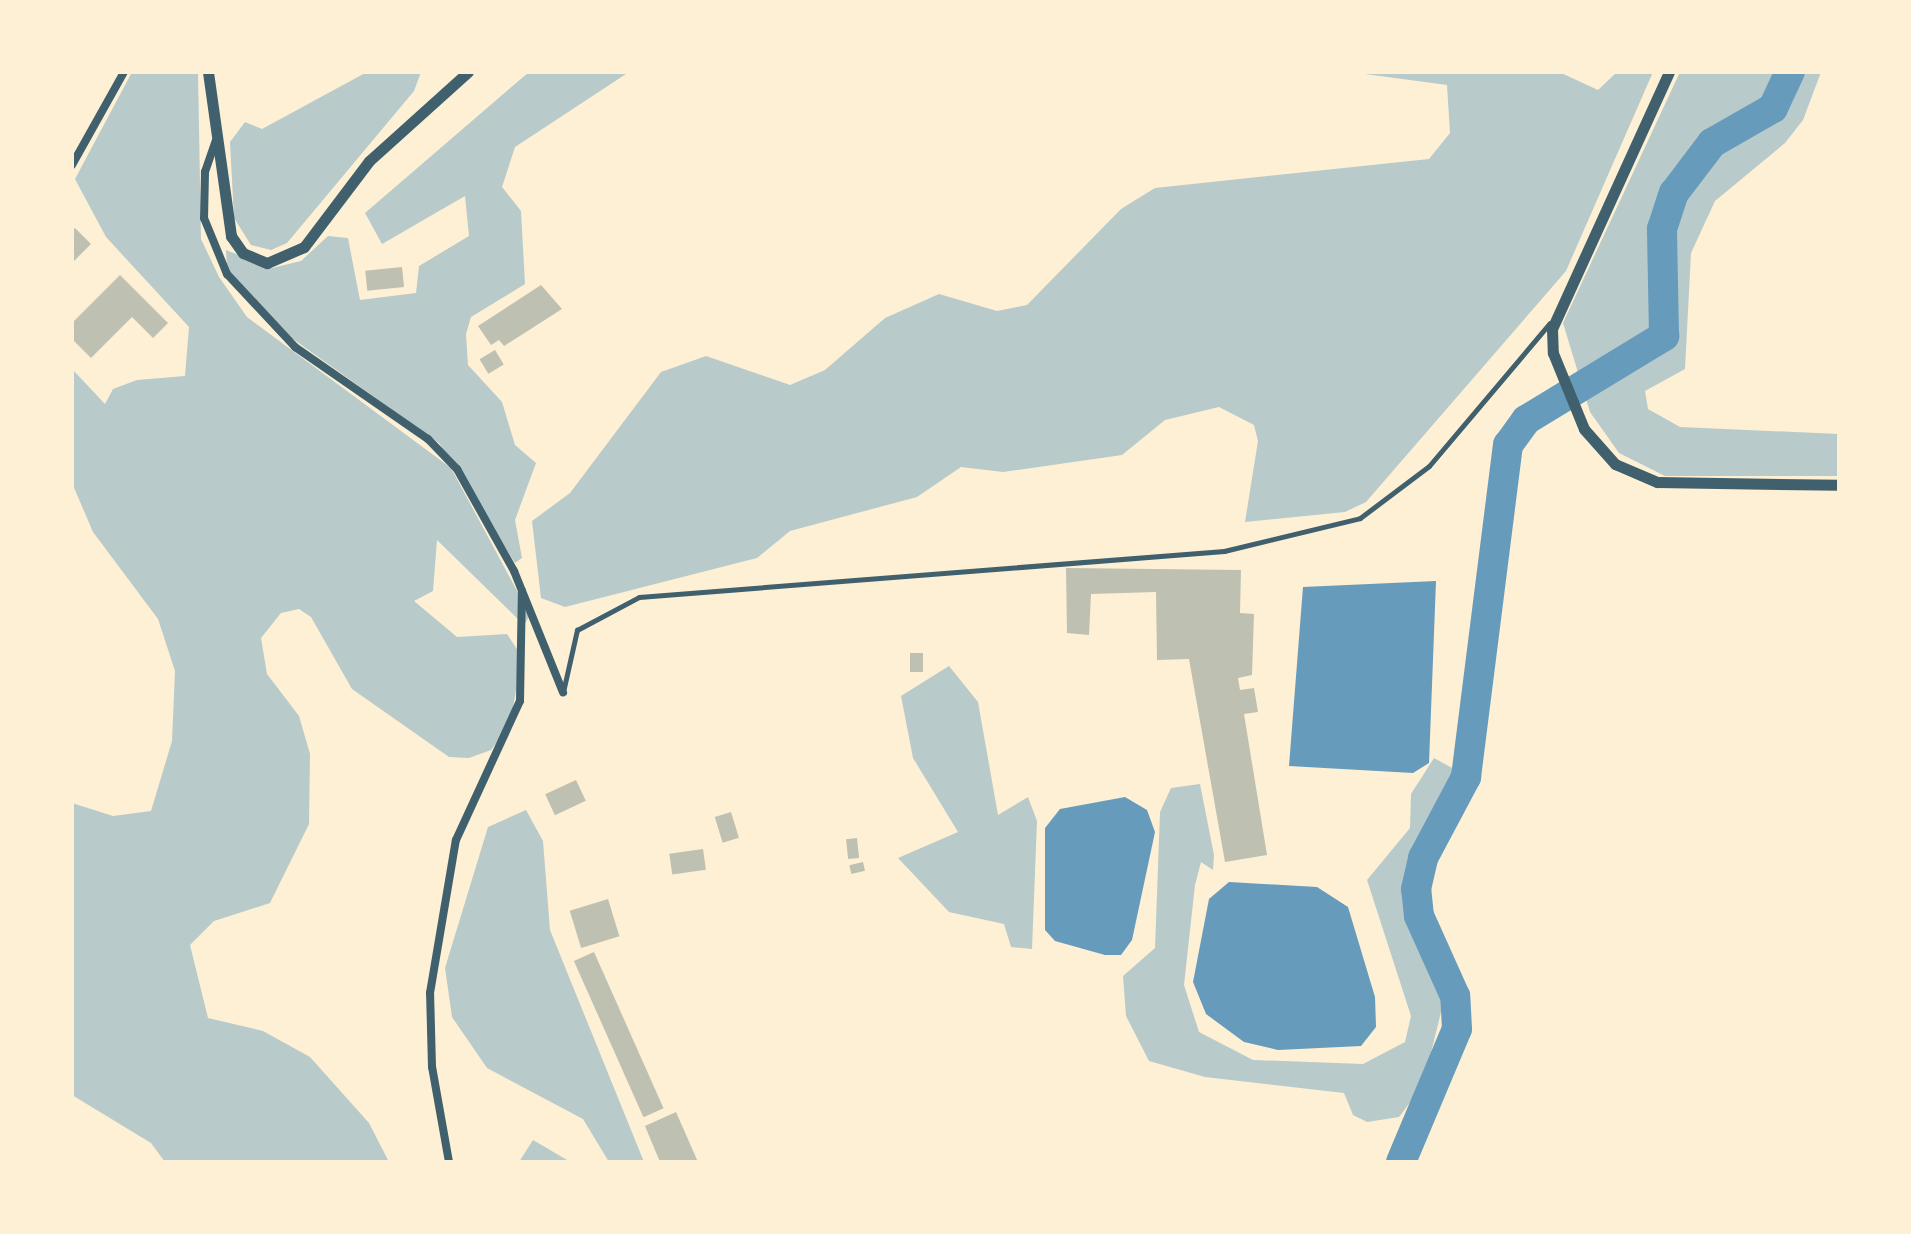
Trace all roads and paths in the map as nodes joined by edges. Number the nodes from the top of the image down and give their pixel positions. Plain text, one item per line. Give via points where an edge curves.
1 (124, 72) edge
2 (208, 72) edge
3 (468, 72) edge
4 (1669, 72) edge
5 (216, 139) junction
6 (72, 165) edge
7 (1556, 316) junction
8 (1839, 485) edge
9 (522, 590) junction
10 (563, 692) joint
11 (449, 1162) edge

1 - 6 street
2 - 5 street
3 - 5 street via 369,161 317,233 283,261 256,261 234,242
4 - 7 street
5 - 9 street via 205,172 204,218 227,274 295,347 441,450
7 - 8 street via 1553,353 1584,429 1615,464 1657,482
7 - 10 lane via 1429,466 1360,518 1224,551 639,597 577,630
9 - 10 street
9 - 11 street via 520,701 456,840 430,993 432,1067

